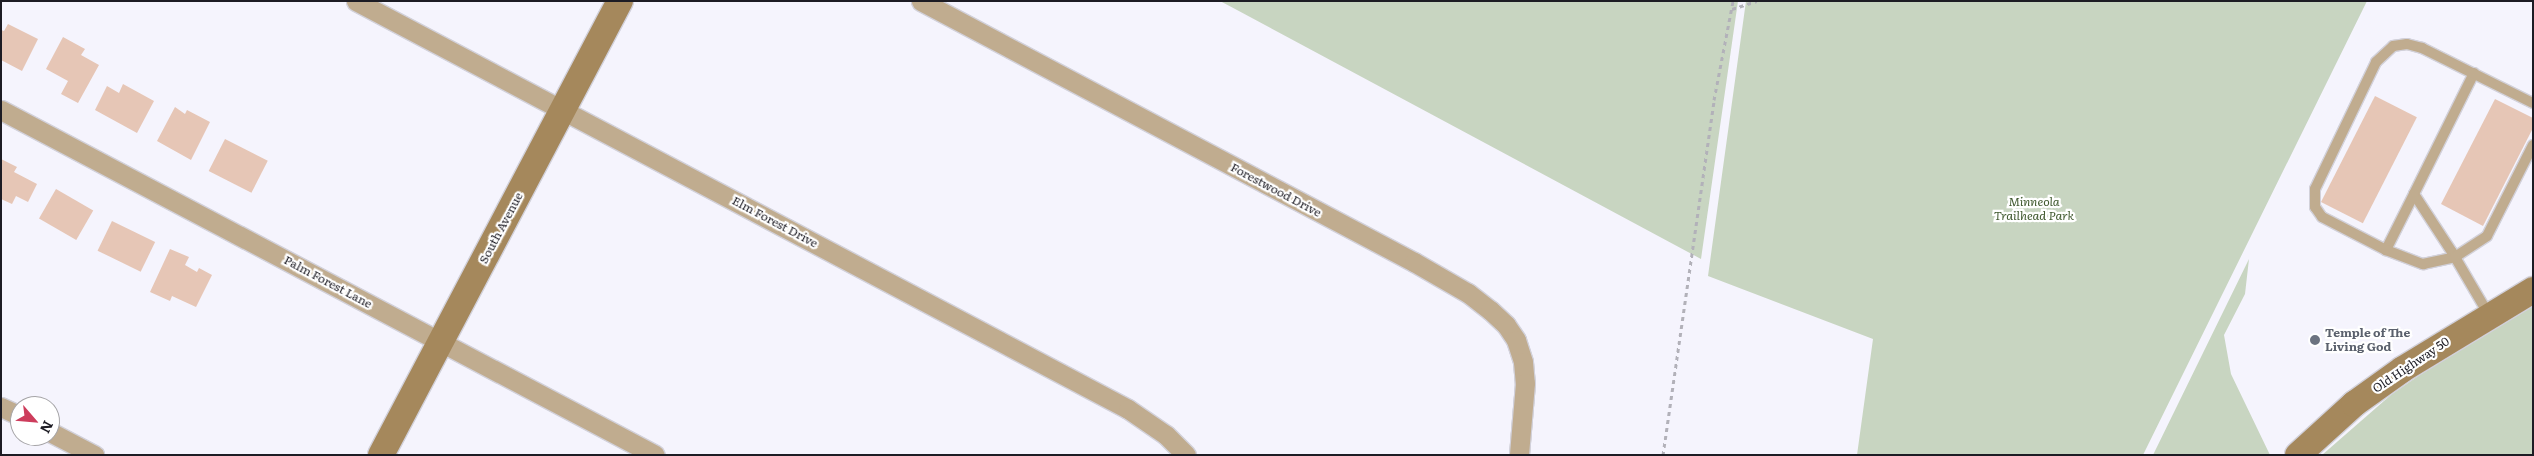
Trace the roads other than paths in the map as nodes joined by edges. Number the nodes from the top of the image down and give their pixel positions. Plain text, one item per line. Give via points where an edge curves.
1 (356, 1) edge
2 (620, 1) edge
3 (921, 1) edge
4 (2474, 73) junction
5 (2533, 103) edge
6 (1, 110) edge
7 (563, 110) junction
8 (2533, 145) edge
9 (2414, 194) junction
10 (2386, 250) junction
11 (2455, 257) junction
12 (2533, 290) edge
13 (2489, 315) junction
14 (440, 342) junction
15 (60, 437) edge
16 (94, 455) edge
17 (381, 455) edge
18 (655, 455) edge
19 (1186, 455) edge
20 (1519, 455) edge
21 (2298, 455) edge

1 - 7 street, Elm Forest Drive
2 - 7 street, South Avenue
3 - 20 street, Forestwood Drive via 1468,293 1506,325 1516,340 1525,383
4 - 5 lane
4 - 9 lane
4 - 10 lane via 2407,44 2393,46 2376,62 2315,190 2315,207 2322,217
6 - 14 street, Palm Forest Lane
7 - 14 street, South Avenue
7 - 19 street, Elm Forest Drive via 1128,409 1166,435
8 - 11 lane via 2487,236
9 - 10 lane
9 - 11 lane
10 - 11 lane via 2422,264
11 - 13 lane
12 - 13 street, Old Highway 50
13 - 21 street, Old Highway 50 via 2354,404
14 - 17 street, South Avenue
14 - 18 street, Palm Forest Lane
15 - 16 street

